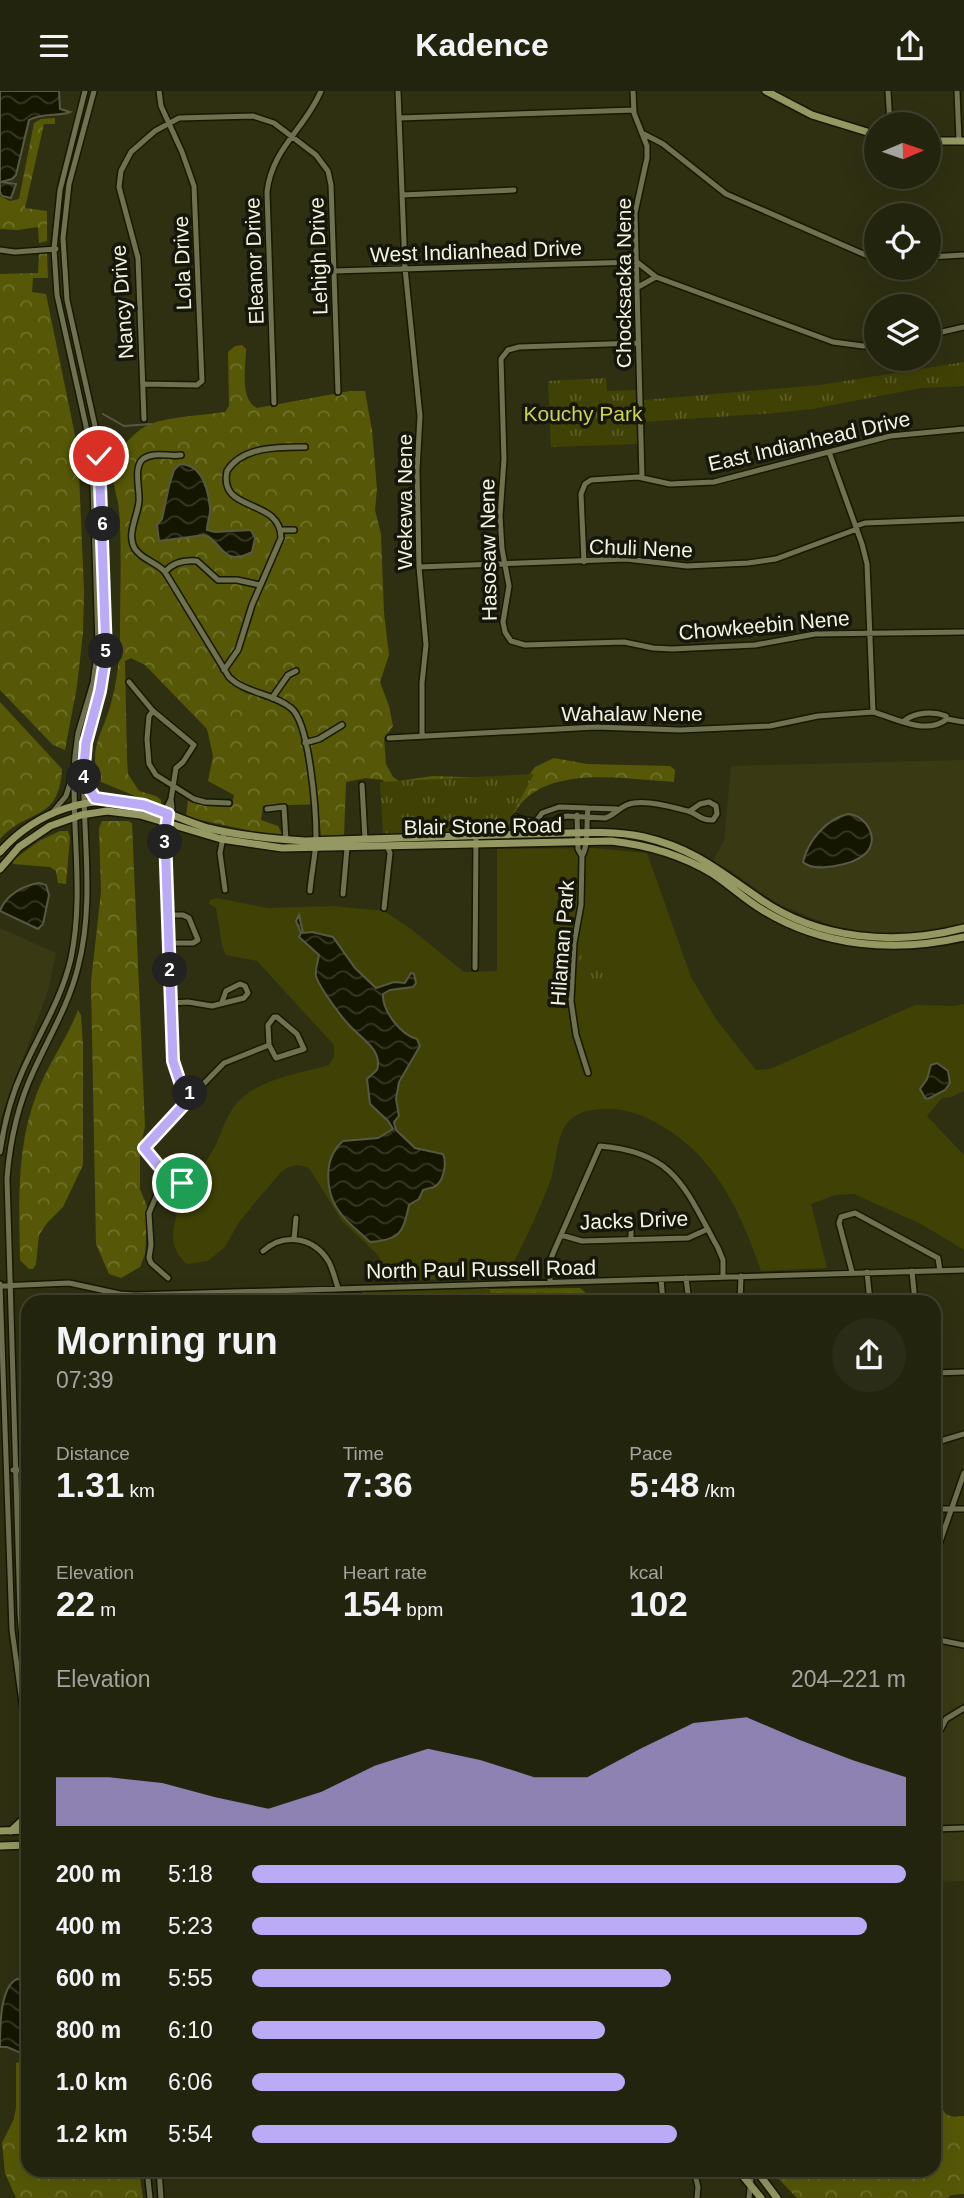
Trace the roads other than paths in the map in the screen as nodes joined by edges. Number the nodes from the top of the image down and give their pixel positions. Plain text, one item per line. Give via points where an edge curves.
1 (85, 91) edge
2 (94, 91) edge
3 (159, 91) edge
4 (321, 91) edge
5 (398, 91) edge
6 (633, 91) edge
7 (766, 91) edge
8 (888, 91) edge
9 (957, 91) edge
10 (634, 110) junction
11 (889, 112) edge
12 (399, 118) junction
13 (168, 123) junction
14 (864, 131) edge
15 (643, 134) junction
16 (292, 136) junction
17 (942, 141) edge
18 (962, 141) edge
19 (60, 190) junction
20 (514, 190) dead end
21 (68, 192) junction
22 (402, 195) junction
23 (54, 249) junction
24 (63, 249) junction
25 (0, 250) edge
26 (864, 254) edge
27 (964, 255) edge
28 (941, 256) edge
29 (636, 262) junction
30 (405, 268) junction
31 (334, 271) junction
32 (656, 277) junction
33 (638, 287) junction
34 (964, 327) edge
35 (941, 332) edge
36 (638, 343) junction
37 (864, 347) edge
38 (143, 384) junction
39 (338, 392) dead end
40 (274, 403) dead end
41 (145, 419) dead end
42 (964, 429) edge
43 (305, 447) dead end
44 (830, 452) junction
45 (181, 455) dead end
46 (642, 477) junction
47 (964, 519) edge
48 (103, 527) junction
49 (95, 528) junction
50 (857, 528) junction
51 (281, 530) junction
52 (294, 530) dead end
53 (584, 562) junction
54 (504, 565) junction
55 (419, 568) junction
56 (165, 572) junction
57 (260, 585) junction
58 (964, 632) edge
59 (870, 633) junction
60 (525, 645) joint
61 (224, 670) junction
62 (296, 671) dead end
63 (129, 682) dead end
64 (272, 698) junction
65 (153, 712) junction
66 (873, 712) junction
67 (947, 719) junction
68 (904, 721) junction
69 (964, 722) edge
70 (342, 725) dead end
71 (422, 736) junction
72 (389, 738) dead end
73 (305, 743) junction
74 (74, 763) junction
75 (85, 782) junction
76 (362, 785) dead end
77 (172, 787) junction
78 (111, 801) junction
79 (85, 803) junction
80 (229, 803) dead end
81 (75, 805) junction
82 (577, 808) junction
83 (588, 808) junction
84 (267, 809) dead end
85 (617, 809) junction
86 (690, 811) junction
87 (85, 813) junction
88 (50, 814) junction
89 (75, 816) junction
90 (578, 816) junction
91 (587, 816) junction
92 (516, 817) dead end
93 (167, 818) junction
94 (537, 820) junction
95 (50, 826) junction
96 (222, 835) junction
97 (582, 837) junction
98 (76, 839) junction
99 (365, 839) junction
100 (286, 840) junction
101 (476, 840) junction
102 (315, 845) junction
103 (347, 848) junction
104 (391, 848) junction
105 (0, 852) edge
106 (0, 869) edge
107 (225, 890) dead end
108 (310, 891) dead end
109 (343, 894) dead end
110 (384, 908) dead end
111 (167, 915) junction
112 (964, 928) edge
113 (964, 937) edge
114 (932, 939) junction
115 (169, 943) junction
116 (475, 968) dead end
117 (222, 1002) junction
118 (171, 1003) junction
119 (269, 1045) junction
120 (588, 1073) dead end
121 (21, 1075) junction
122 (30, 1079) junction
123 (192, 1096) junction
124 (0, 1151) edge
125 (161, 1167) junction
126 (182, 1183) dead end
127 (631, 1216) dead end
128 (296, 1218) dead end
129 (708, 1229) junction
130 (561, 1235) junction
131 (294, 1239) junction
132 (631, 1239) junction
133 (264, 1251) dead end
134 (964, 1270) edge
135 (912, 1271) junction
136 (940, 1271) junction
137 (852, 1272) junction
138 (867, 1272) junction
139 (741, 1276) junction
140 (723, 1277) junction
141 (168, 1278) dead end
142 (686, 1278) junction
143 (660, 1279) junction
144 (550, 1281) junction
145 (0, 1285) edge
146 (9, 1285) junction
147 (338, 1288) junction
148 (126, 1295) edge
149 (203, 1295) edge
150 (662, 1295) edge
151 (688, 1295) edge
152 (740, 1295) edge
153 (869, 1295) edge
154 (914, 1295) edge
155 (964, 1372) edge
156 (941, 1373) edge
157 (964, 1434) edge
158 (941, 1441) edge
159 (16, 1470) junction
160 (21, 1470) edge
161 (6, 1471) junction
162 (964, 1473) edge
163 (941, 1509) edge
164 (951, 1509) junction
165 (964, 1509) edge
166 (941, 1540) edge
167 (21, 1633) edge
168 (941, 1640) edge
169 (964, 1645) edge
170 (21, 1703) edge
171 (964, 1708) edge
172 (941, 1729) edge
173 (21, 1823) edge
174 (964, 1828) edge
175 (941, 1829) edge
176 (21, 1830) edge
177 (0, 1831) edge
178 (10, 1831) junction
179 (21, 1845) edge
180 (0, 1846) edge
181 (148, 2177) edge
182 (160, 2177) edge
183 (696, 2177) edge
184 (744, 2177) edge
185 (752, 2177) edge
186 (760, 2177) edge
187 (750, 2185) junction
188 (150, 2198) edge
189 (161, 2198) edge
190 (697, 2198) edge
191 (749, 2198) edge
192 (761, 2198) edge
193 (777, 2198) edge

1 - 19 street
2 - 21 street
3 - 13 street, Lola Drive
4 - 16 street, Eleanor Drive
5 - 12 street, Wekewa Nene
6 - 10 street, Chocksacka Nene
7 - 14 main road via 811,115
8 - 11 street
9 - 18 street
10 - 12 street
10 - 15 street, Chocksacka Nene
12 - 22 street, Wekewa Nene
13 - 16 street, Lehigh Drive via 189,117 253,116
13 - 38 street, Nancy Drive via 131,152 119,179 138,258
13 - 38 street, Lola Drive via 187,164 196,202 202,381 197,385
15 - 26 street via 663,144 726,194
15 - 29 street, Chocksacka Nene via 647,158 636,202
16 - 31 street, Lehigh Drive via 328,171
16 - 40 street, Eleanor Drive via 272,167 267,192
17 - 18 main road
19 - 21 street
19 - 23 street
20 - 22 street
21 - 24 street
22 - 30 street, Wekewa Nene
23 - 24 street
23 - 25 street
23 - 49 street via 59,303 89,442
24 - 48 street via 66,300 97,441
27 - 28 street
29 - 30 street, West Indianhead Drive
29 - 32 street
29 - 33 street, Chocksacka Nene
30 - 31 street, West Indianhead Drive
30 - 55 street, Wekewa Nene via 419,408
31 - 39 street, Lehigh Drive
32 - 33 street
32 - 37 street via 833,342
33 - 36 street, Chocksacka Nene
34 - 35 street
36 - 46 street, Chocksacka Nene
36 - 54 street, Hasosaw Nene via 519,347 508,350 501,359
38 - 41 street, Nancy Drive
42 - 44 street, East Indianhead Drive via 904,433
43 - 51 street via 261,450 233,462 226,474 231,494 272,516
44 - 46 street, East Indianhead Drive via 714,482 670,484
44 - 50 street
45 - 56 street via 148,457 138,469 133,543
46 - 53 street, East Indianhead Drive via 585,484
47 - 50 street, Chuli Nene via 865,523
48 - 49 street
48 - 75 street via 106,653 86,743
49 - 74 street via 98,653
50 - 53 street, Chuli Nene via 776,559 748,563
50 - 59 street via 867,564
51 - 52 street
51 - 57 street via 278,549
53 - 54 street, Chuli Nene
54 - 55 street, Chuli Nene
54 - 60 street, Hasosaw Nene via 509,586 504,628 511,641
55 - 71 street, Wekewa Nene via 426,645
56 - 57 street via 176,562 197,561 218,580
56 - 61 street
57 - 61 street via 238,650
58 - 59 street, Chowkeebin Nene
59 - 60 street, Chowkeebin Nene via 815,633 755,645 672,649 624,642
59 - 66 street
61 - 64 street via 238,685
62 - 64 street
63 - 65 street
64 - 73 street via 296,713
65 - 77 street via 148,723 149,764
65 - 77 street via 194,745 176,768
66 - 68 street
66 - 71 street, Wahalaw Nene via 770,726 596,727
67 - 68 street via 925,726
67 - 68 street via 937,713 914,714
67 - 69 street
70 - 73 street
71 - 72 street, Wahalaw Nene
73 - 102 street via 312,778
74 - 81 street
74 - 88 street via 66,796
75 - 78 street via 95,798
75 - 79 street
76 - 99 street
77 - 80 street via 205,802
77 - 93 street
78 - 79 main road, Blair Stone Road
78 - 93 main road, Blair Stone Road via 144,805
79 - 81 main road, Blair Stone Road
79 - 87 street
81 - 88 main road, Blair Stone Road
81 - 89 street
82 - 83 street
82 - 90 street
82 - 94 street via 552,808
83 - 85 street
83 - 91 street
84 - 100 street via 285,807
85 - 86 street via 643,802
85 - 91 street via 605,818
86 - 86 street via 705,802 718,810 716,818 708,821
87 - 89 main road, Blair Stone Road
87 - 93 main road, Blair Stone Road
87 - 122 street via 87,901 80,961 63,1012
88 - 105 main road, Blair Stone Road via 23,830
89 - 95 main road, Blair Stone Road
89 - 98 street
90 - 91 street
90 - 94 street
90 - 97 street
91 - 97 street
92 - 94 street
93 - 96 main road, Blair Stone Road
93 - 111 street
95 - 98 street via 66,824
95 - 106 main road, Blair Stone Road via 19,847
96 - 100 main road, Blair Stone Road
96 - 102 main road, Blair Stone Road via 272,847
96 - 107 street
97 - 101 main road, Blair Stone Road
97 - 114 main road, Blair Stone Road via 637,844 716,871 759,908 793,922 860,940
97 - 120 street, Hilaman Park via 581,905 571,1001
98 - 121 street via 77,907 71,958 57,1002
99 - 101 main road, Blair Stone Road
99 - 102 main road, Blair Stone Road
100 - 102 main road, Blair Stone Road
101 - 104 main road, Blair Stone Road
101 - 116 street
102 - 103 main road, Blair Stone Road
102 - 108 street
103 - 104 main road, Blair Stone Road
103 - 109 street
104 - 110 street
111 - 115 street
111 - 115 street via 189,918 198,940
112 - 114 main road, Blair Stone Road
113 - 114 main road, Blair Stone Road
115 - 118 street
117 - 117 street via 244,997 248,993 245,986 226,991
117 - 118 street via 216,1006
118 - 123 street via 175,1069
119 - 119 street via 276,1058 304,1049 298,1034 277,1017 268,1025
119 - 123 street via 224,1063
121 - 122 street
121 - 124 street
122 - 146 street via 14,1126 8,1164
123 - 125 street via 144,1148
125 - 126 street
125 - 141 street via 149,1213 149,1258
127 - 132 street
128 - 131 street
129 - 130 street via 682,1184 664,1165 637,1151 600,1146
129 - 132 street, Jacks Drive via 688,1238
129 - 140 street via 721,1254
130 - 132 street, Jacks Drive via 576,1240
130 - 144 street via 550,1261
131 - 133 street via 276,1242
131 - 147 street via 310,1244 325,1257
134 - 136 street, North Paul Russell Road
135 - 136 street, North Paul Russell Road
135 - 138 street, North Paul Russell Road
135 - 154 street
136 - 137 street via 938,1258 850,1213 839,1223
137 - 138 street, North Paul Russell Road
137 - 139 street, North Paul Russell Road
138 - 153 street
139 - 140 street, North Paul Russell Road
139 - 152 street
140 - 142 street, North Paul Russell Road
142 - 143 street, North Paul Russell Road
142 - 151 street
143 - 144 street, North Paul Russell Road
143 - 150 street
144 - 147 street, North Paul Russell Road
145 - 146 street, North Paul Russell Road
145 - 161 street
146 - 148 street, North Paul Russell Road via 69,1283
146 - 159 street
147 - 149 street, North Paul Russell Road
155 - 156 street
157 - 158 street
159 - 160 street
159 - 161 street
159 - 167 street
161 - 170 street via 13,1653
162 - 164 street
163 - 164 street
164 - 165 street
164 - 166 street
168 - 169 street
171 - 172 street
173 - 178 main road
174 - 175 street
176 - 178 main road
177 - 178 main road
179 - 180 main road
181 - 188 street
182 - 189 street
183 - 190 street
184 - 187 main road
185 - 187 street
186 - 193 main road
187 - 191 street
187 - 192 main road

